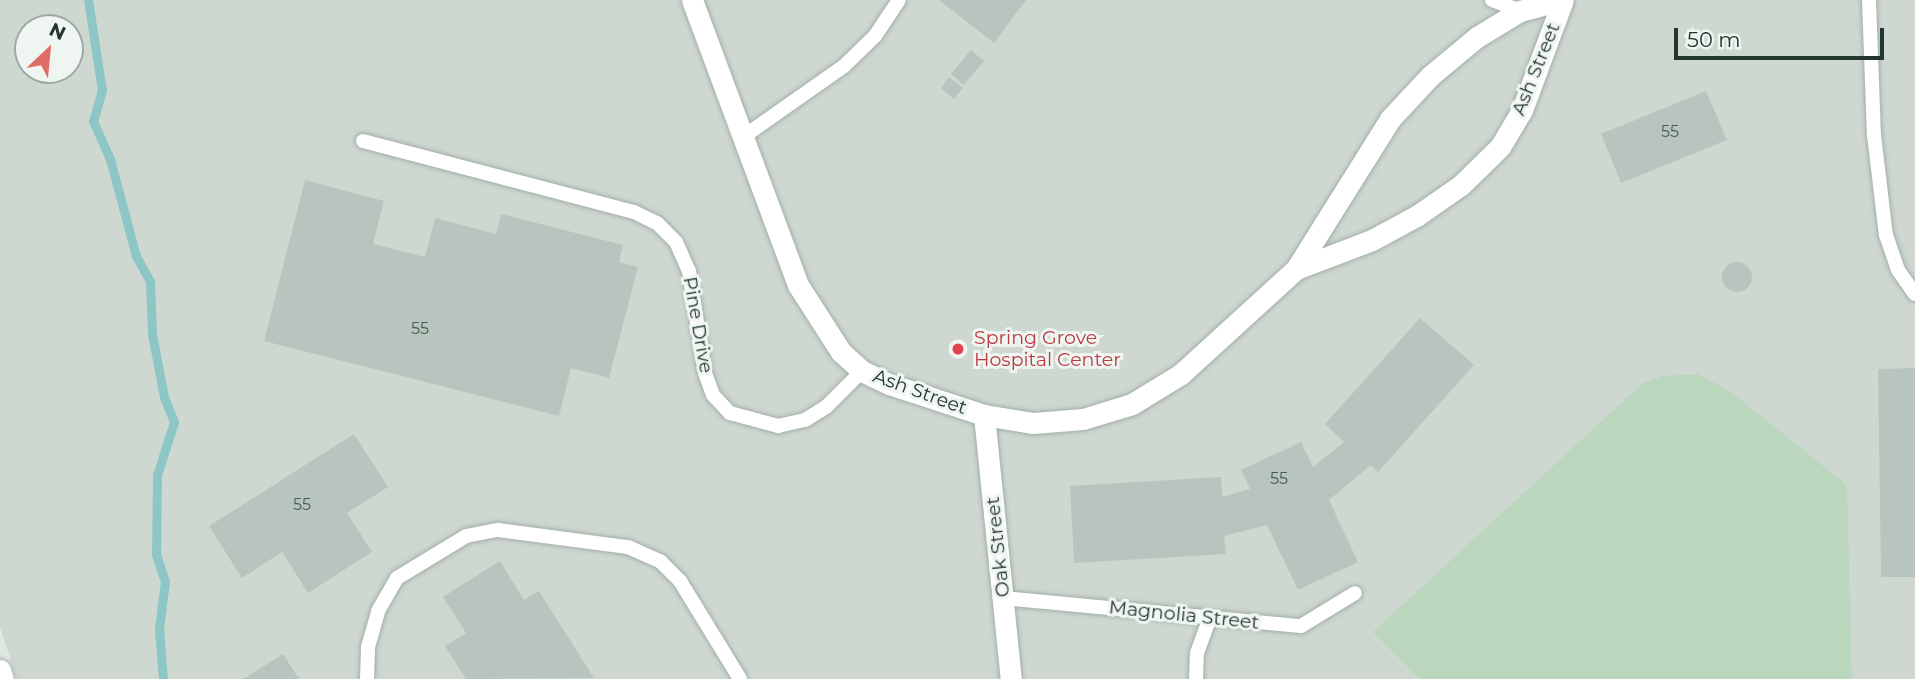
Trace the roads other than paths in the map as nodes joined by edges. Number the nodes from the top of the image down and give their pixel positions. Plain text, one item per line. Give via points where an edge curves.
1 (692, 0) edge
2 (899, 0) edge
3 (1492, 0) edge
4 (1562, 0) edge
5 (1869, 0) edge
6 (1520, 11) junction
7 (743, 137) junction
8 (363, 141) dead end
9 (1296, 269) junction
10 (1915, 294) edge
11 (862, 371) junction
12 (984, 415) junction
13 (1355, 593) dead end
14 (1003, 598) junction
15 (1210, 618) junction
16 (0, 670) edge
17 (1009, 678) edge
18 (3, 679) edge
19 (367, 679) edge
20 (740, 679) edge
21 (1196, 679) edge

1 - 7 street, Ash Street
2 - 7 lane via 874,36 844,66
3 - 6 lane
4 - 6 street, Ash Street
4 - 9 street, Ash Street via 1522,110 1500,147 1461,185 1418,215 1372,240
5 - 10 lane via 1874,135 1886,235 1898,270
6 - 9 street, Ash Street via 1477,37 1390,118
7 - 11 street, Ash Street via 798,285 841,352
8 - 11 lane, Pine Drive via 634,212 657,223 676,242 689,271 705,373 712,395 730,413 778,426 805,419 826,407
9 - 12 street, Ash Street via 1181,374 1132,404 1083,419 1034,423
11 - 12 street, Ash Street
12 - 14 street, Oak Street
13 - 15 lane, Magnolia Street via 1300,626
14 - 15 lane, Magnolia Street
14 - 17 street, Oak Street
15 - 21 lane via 1197,653
16 - 18 street
19 - 20 lane via 368,647 378,611 397,578 466,536 498,530 628,547 661,562 680,581

